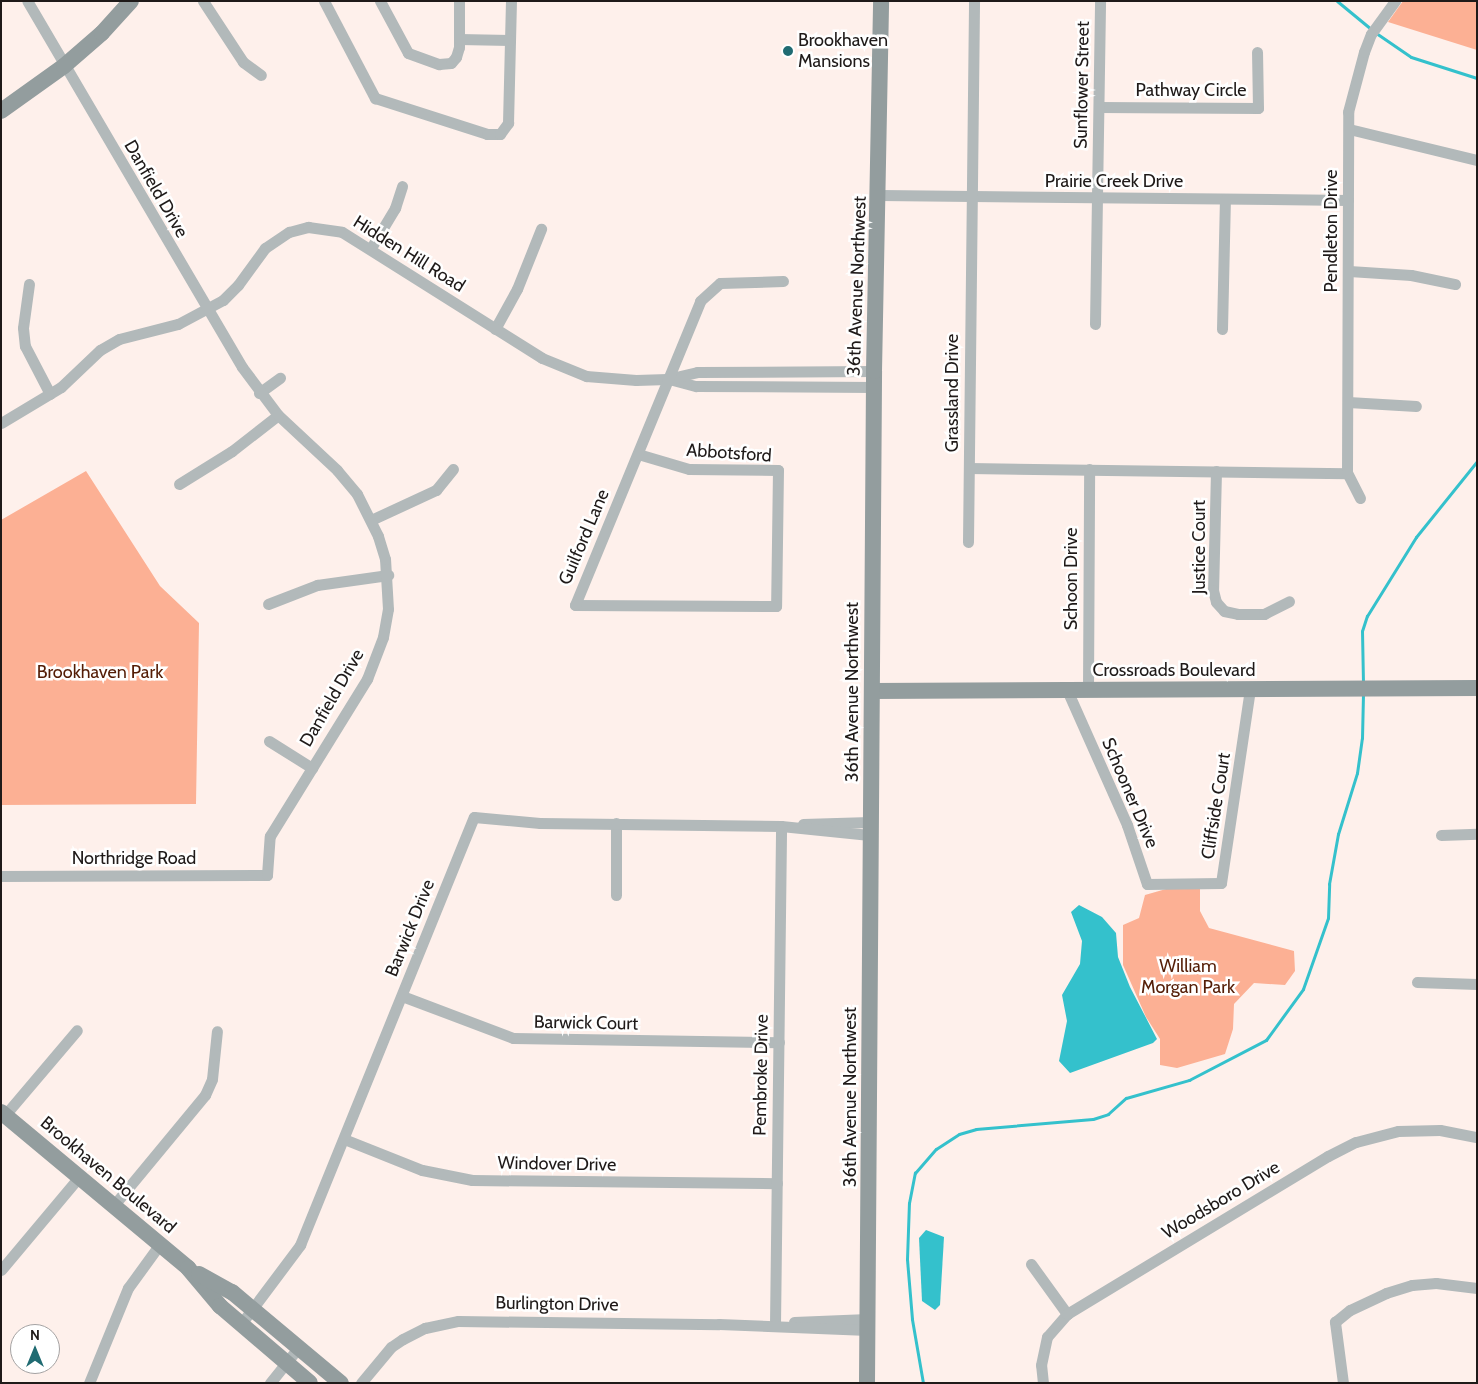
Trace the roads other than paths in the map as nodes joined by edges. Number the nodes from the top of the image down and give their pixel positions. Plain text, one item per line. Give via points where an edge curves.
1 (27, 1) edge
2 (130, 1) edge
3 (203, 1) edge
4 (324, 1) edge
5 (380, 1) edge
6 (459, 1) edge
7 (511, 1) edge
8 (881, 1) edge
9 (974, 1) edge
10 (1100, 1) edge
11 (1395, 1) edge
12 (459, 39) junction
13 (510, 40) junction
14 (1257, 52) dead end
15 (64, 66) junction
16 (261, 75) dead end
17 (1099, 108) junction
18 (1, 111) edge
19 (1349, 129) junction
20 (1476, 160) edge
21 (402, 186) dead end
22 (880, 196) junction
23 (971, 198) junction
24 (1098, 198) junction
25 (1225, 200) junction
26 (1348, 200) junction
27 (541, 230) dead end
28 (371, 248) junction
29 (1349, 271) junction
30 (783, 281) dead end
31 (29, 284) dead end
32 (1455, 284) dead end
33 (206, 310) junction
34 (1095, 324) dead end
35 (495, 329) junction
36 (1222, 329) dead end
37 (280, 378) dead end
38 (667, 379) junction
39 (874, 379) junction
40 (259, 393) junction
41 (50, 394) junction
42 (1348, 402) junction
43 (1416, 406) dead end
44 (278, 415) junction
45 (1, 423) edge
46 (638, 454) junction
47 (969, 468) junction
48 (1089, 469) junction
49 (454, 470) dead end
50 (1216, 471) junction
51 (1347, 473) junction
52 (179, 484) dead end
53 (1360, 498) dead end
54 (371, 520) junction
55 (968, 542) dead end
56 (388, 576) junction
57 (1289, 601) dead end
58 (268, 604) dead end
59 (776, 606) joint
60 (1477, 688) edge
61 (872, 690) junction
62 (1066, 690) junction
63 (1088, 690) junction
64 (1250, 690) junction
65 (269, 741) dead end
66 (312, 768) junction
67 (616, 823) junction
68 (781, 826) junction
69 (870, 829) junction
70 (1477, 834) edge
71 (1441, 835) dead end
72 (267, 875) joint
73 (1, 876) edge
74 (1176, 884) joint
75 (616, 895) dead end
76 (1417, 982) dead end
77 (1477, 984) edge
78 (402, 996) junction
79 (77, 1030) dead end
80 (217, 1031) dead end
81 (779, 1042) junction
82 (3, 1114) edge
83 (1477, 1137) edge
84 (344, 1139) junction
85 (79, 1177) junction
86 (777, 1183) junction
87 (114, 1205) junction
88 (160, 1244) junction
89 (1031, 1264) dead end
90 (188, 1268) junction
91 (1, 1270) edge
92 (1477, 1288) edge
93 (253, 1310) junction
94 (1067, 1314) junction
95 (241, 1324) junction
96 (868, 1324) junction
97 (775, 1325) junction
98 (298, 1348) junction
99 (285, 1363) junction
100 (89, 1383) edge
101 (270, 1383) edge
102 (310, 1383) edge
103 (341, 1383) edge
104 (361, 1383) edge
105 (867, 1383) edge
106 (1043, 1383) edge
107 (1343, 1383) edge

1 - 15 street, Danfield Drive
2 - 15 street via 102,33
3 - 16 street via 243,62
4 - 13 street via 375,98 487,134 500,134 508,124
5 - 12 street via 408,53 419,59 451,63 456,57
6 - 12 street
7 - 13 street
8 - 22 street, 36th Avenue Northwest
9 - 23 street, Grassland Drive
10 - 17 street, Sunflower Street
11 - 19 street, Pendleton Drive via 1374,30 1350,99
12 - 13 street
14 - 17 street, Pathway Circle via 1258,108
15 - 18 street
15 - 33 street, Danfield Drive
17 - 24 street, Sunflower Street
19 - 20 street
19 - 26 street, Pendleton Drive
21 - 28 street via 395,208
22 - 23 street, Prairie Creek Drive
22 - 39 street, 36th Avenue Northwest
23 - 24 street, Prairie Creek Drive
23 - 47 street, Grassland Drive
24 - 25 street, Prairie Creek Drive
24 - 34 street, Sunflower Street
25 - 26 street, Prairie Creek Drive
25 - 36 street
26 - 29 street, Pendleton Drive
27 - 35 street
28 - 33 street, Hidden Hill Road via 331,228 308,227 289,232 265,248 238,285
28 - 35 street, Hidden Hill Road
29 - 32 street via 1411,275
29 - 42 street, Pendleton Drive
30 - 38 street, Guilford Lane via 730,281 706,292
31 - 41 street via 23,328 25,346
33 - 40 street, Danfield Drive
33 - 41 street, Hidden Hill Road via 178,324 120,339 100,350
35 - 38 street, Hidden Hill Road via 572,372 607,379
37 - 40 street
38 - 39 street, Hidden Hill Road via 696,386
38 - 46 street, Guilford Lane
39 - 61 street, 36th Avenue Northwest
40 - 44 street, Danfield Drive
41 - 45 street, Hidden Hill Road
42 - 43 street
42 - 51 street, Pendleton Drive
44 - 52 street via 232,451
44 - 54 street, Danfield Drive via 348,482
46 - 59 street, Abbotsford via 689,469 778,470
46 - 59 street, Guilford Lane via 575,605
47 - 48 street, Grassland Drive
47 - 55 street
48 - 50 street, Grassland Drive
48 - 63 street, Schoon Drive
49 - 54 street via 436,490
50 - 51 street, Grassland Drive
50 - 57 street, Justice Court via 1213,590 1216,602 1224,610 1238,614 1264,614
51 - 53 street
54 - 56 street, Danfield Drive
56 - 58 street via 317,585
56 - 66 street, Danfield Drive via 387,622 373,667
60 - 64 street, Crossroads Boulevard
61 - 62 street, Crossroads Boulevard
61 - 69 street, 36th Avenue Northwest
62 - 63 street, Crossroads Boulevard
62 - 74 street, Schooner Drive via 1127,825 1147,884
63 - 64 street, Crossroads Boulevard
64 - 74 street, Cliffside Court via 1221,884
65 - 66 street
66 - 72 street, Danfield Drive via 270,836
67 - 68 street, Barwick Drive
67 - 75 street
67 - 78 street, Barwick Drive via 540,823 474,818
68 - 69 street, Barwick Drive
68 - 81 street, Pembroke Drive
69 - 96 street, 36th Avenue Northwest
70 - 71 street
72 - 73 street, Northridge Road
76 - 77 street
78 - 81 street, Barwick Court via 512,1038
78 - 84 street, Barwick Drive
79 - 82 street
80 - 87 street via 214,1070 205,1095
81 - 86 street, Pembroke Drive
82 - 85 street, Brookhaven Boulevard
83 - 94 street, Woodsboro Drive via 1440,1130 1414,1130 1356,1142 1270,1190
84 - 86 street, Windover Drive via 422,1170 472,1180
84 - 93 street, Barwick Drive via 300,1246
85 - 87 street, Brookhaven Boulevard
85 - 91 street
86 - 97 street, Pembroke Drive
87 - 88 street, Brookhaven Boulevard
88 - 90 street, Brookhaven Boulevard
88 - 100 street via 128,1288
89 - 94 street
90 - 93 street, Brookhaven Boulevard via 232,1292
90 - 95 street, Brookhaven Boulevard
92 - 107 street via 1436,1282 1412,1286 1386,1293 1350,1310 1335,1322
93 - 95 street, Barwick Drive
93 - 98 street, Brookhaven Boulevard
94 - 106 street, Woodsboro Drive via 1047,1337 1042,1355
95 - 99 street, Brookhaven Boulevard
96 - 97 street, Burlington Drive
96 - 105 street, 36th Avenue Northwest
97 - 104 street, Burlington Drive via 449,1322 403,1338
98 - 99 street
98 - 103 street, Brookhaven Boulevard
99 - 101 street
99 - 102 street, Brookhaven Boulevard

